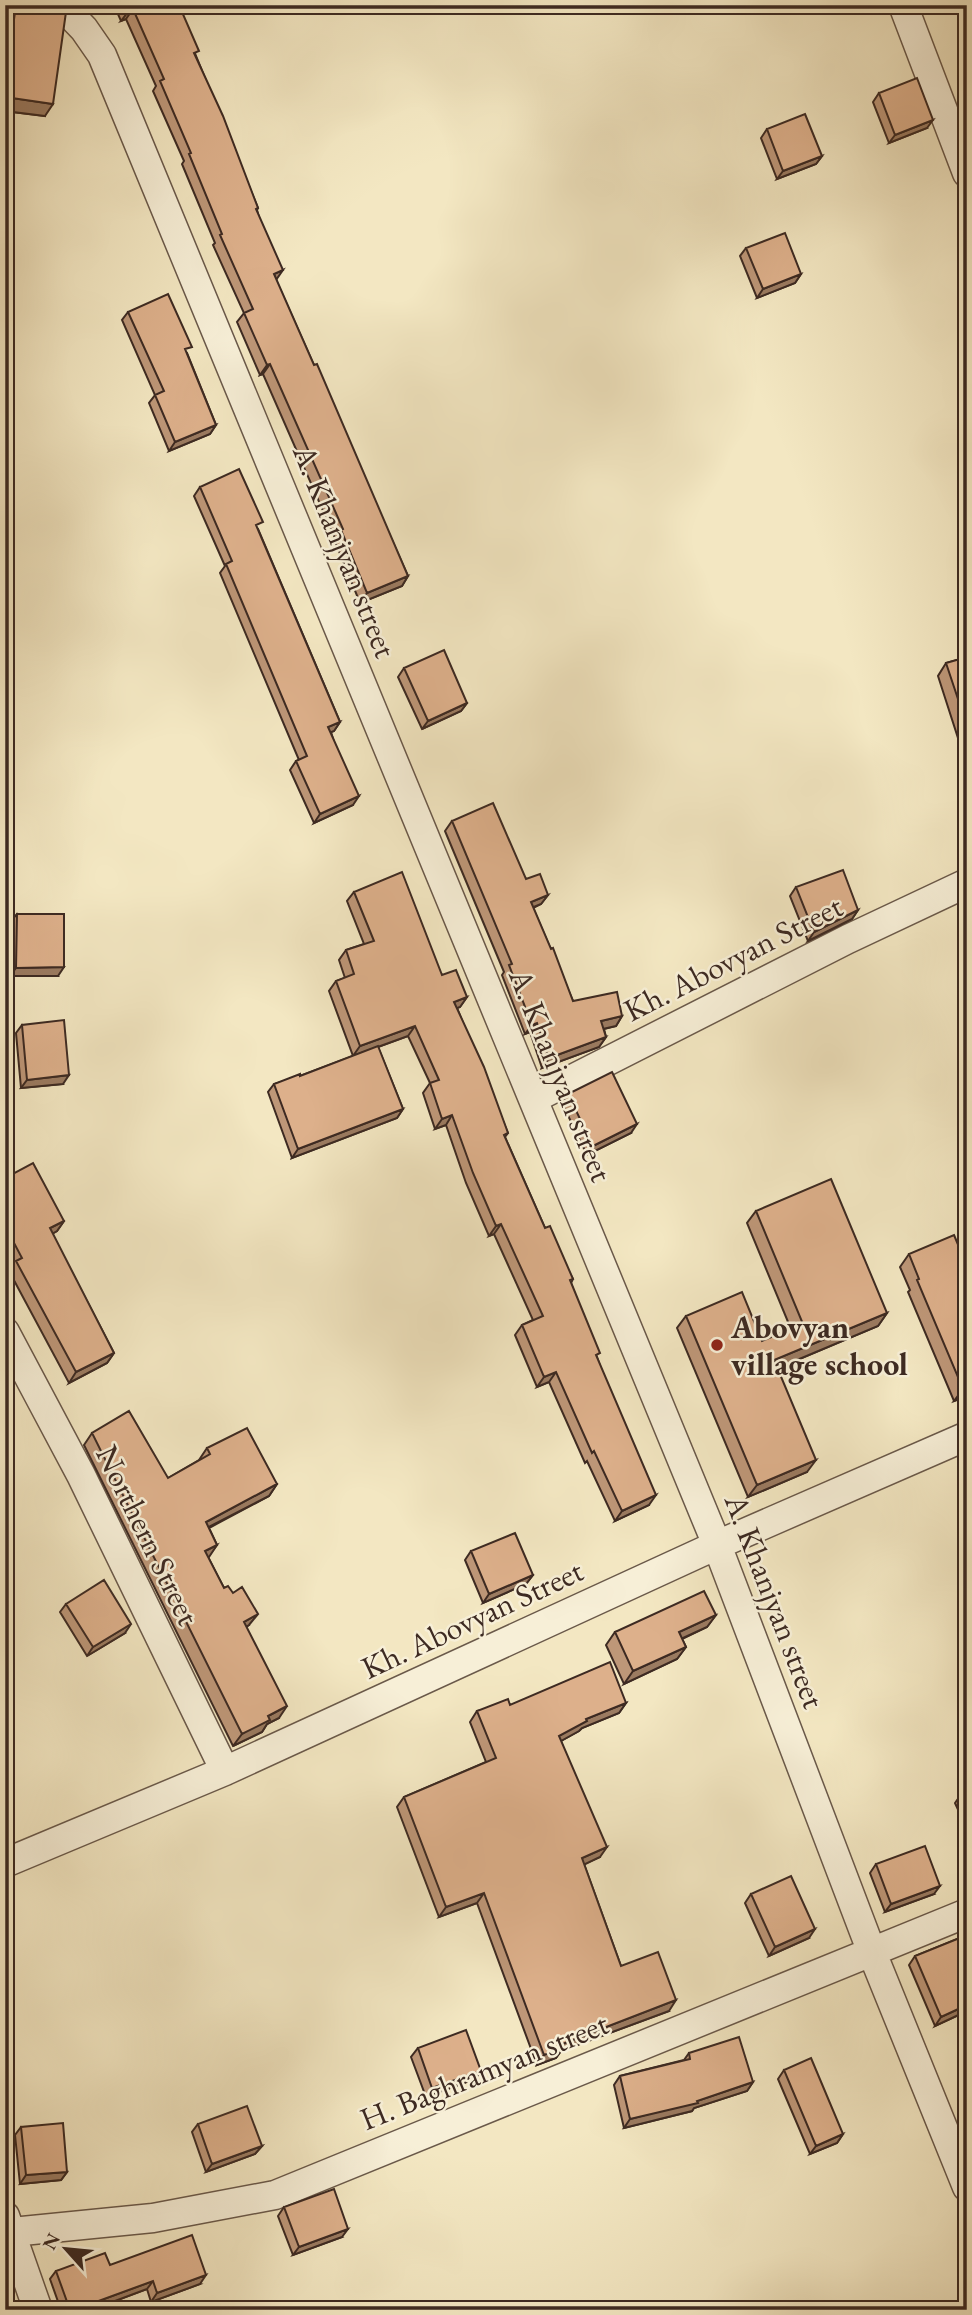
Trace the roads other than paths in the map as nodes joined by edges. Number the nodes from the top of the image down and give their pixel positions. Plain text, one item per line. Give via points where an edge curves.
1 (61, 5) edge
2 (903, 5) edge
3 (967, 173) edge
4 (967, 883) edge
5 (533, 1099) junction
6 (5, 1332) edge
7 (967, 1436) edge
8 (717, 1545) junction
9 (225, 1771) junction
10 (5, 1863) edge
11 (967, 1913) edge
12 (871, 1950) junction
13 (967, 2187) edge
14 (9, 2224) edge
15 (38, 2310) edge

1 - 5 street, A. Khanjyan street via 102,55
2 - 3 street
4 - 5 street, Kh. Abovyan Street
5 - 8 street, A. Khanjyan street
6 - 9 street, Northern Street
7 - 8 street, Kh. Abovyan Street
8 - 9 street, Kh. Abovyan Street
8 - 12 street, A. Khanjyan street
9 - 10 street, Kh. Abovyan Street
11 - 12 street, H. Baghramyan street
12 - 13 street, A. Khanjyan street
12 - 14 street, H. Baghramyan street via 275,2194 153,2218
14 - 15 street

